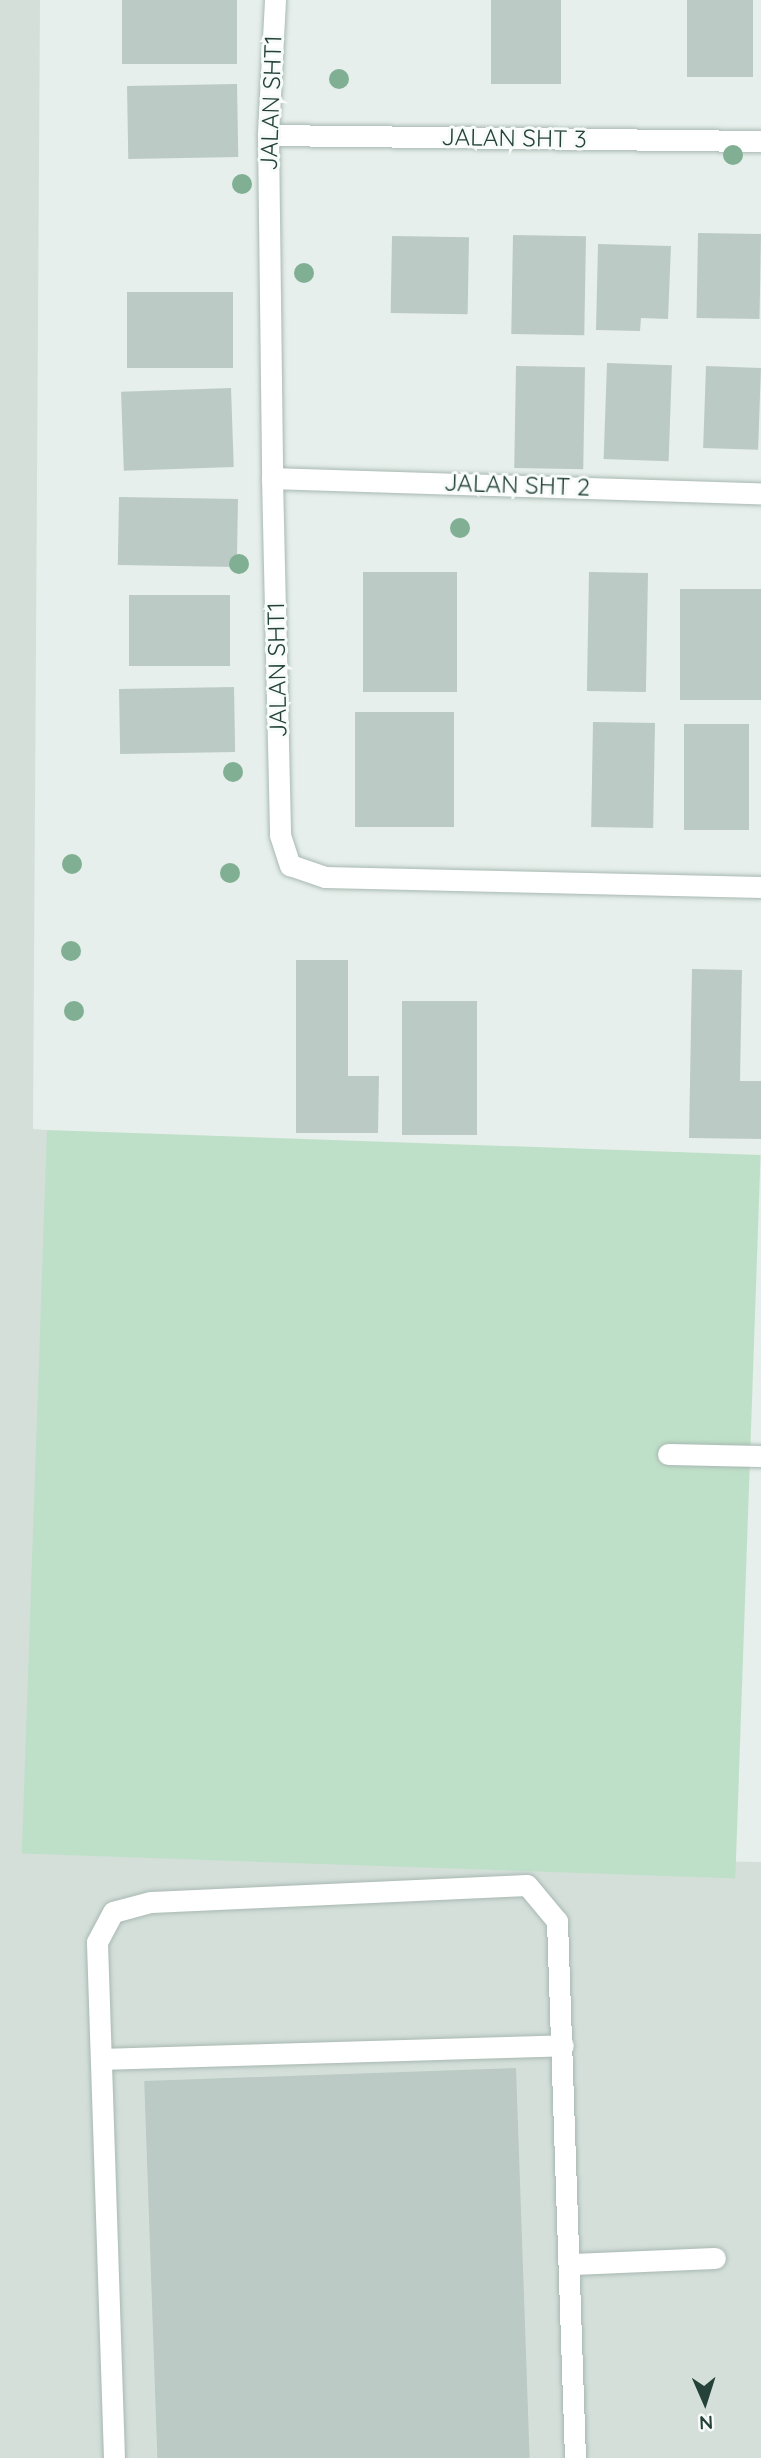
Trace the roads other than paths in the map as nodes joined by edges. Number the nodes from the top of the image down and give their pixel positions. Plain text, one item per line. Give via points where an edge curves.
1 (275, 0) edge
2 (268, 135) junction
3 (761, 141) edge
4 (272, 478) junction
5 (761, 493) edge
6 (761, 887) edge
7 (667, 1454) dead end
8 (761, 1456) edge
9 (563, 2045) junction
10 (100, 2059) junction
11 (715, 2258) dead end
12 (572, 2264) junction
13 (114, 2458) edge
14 (575, 2458) edge

1 - 2 street, JALAN SHT1
2 - 3 street, JALAN SHT 3
2 - 4 street, JALAN SHT1
4 - 5 street, JALAN SHT 2
4 - 6 street, JALAN SHT1 via 280,835 290,866 325,877
7 - 8 street
9 - 10 street
9 - 10 street via 557,1921 527,1885 151,1902 113,1912 97,1942
9 - 12 street
10 - 13 street
11 - 12 street
12 - 14 street

